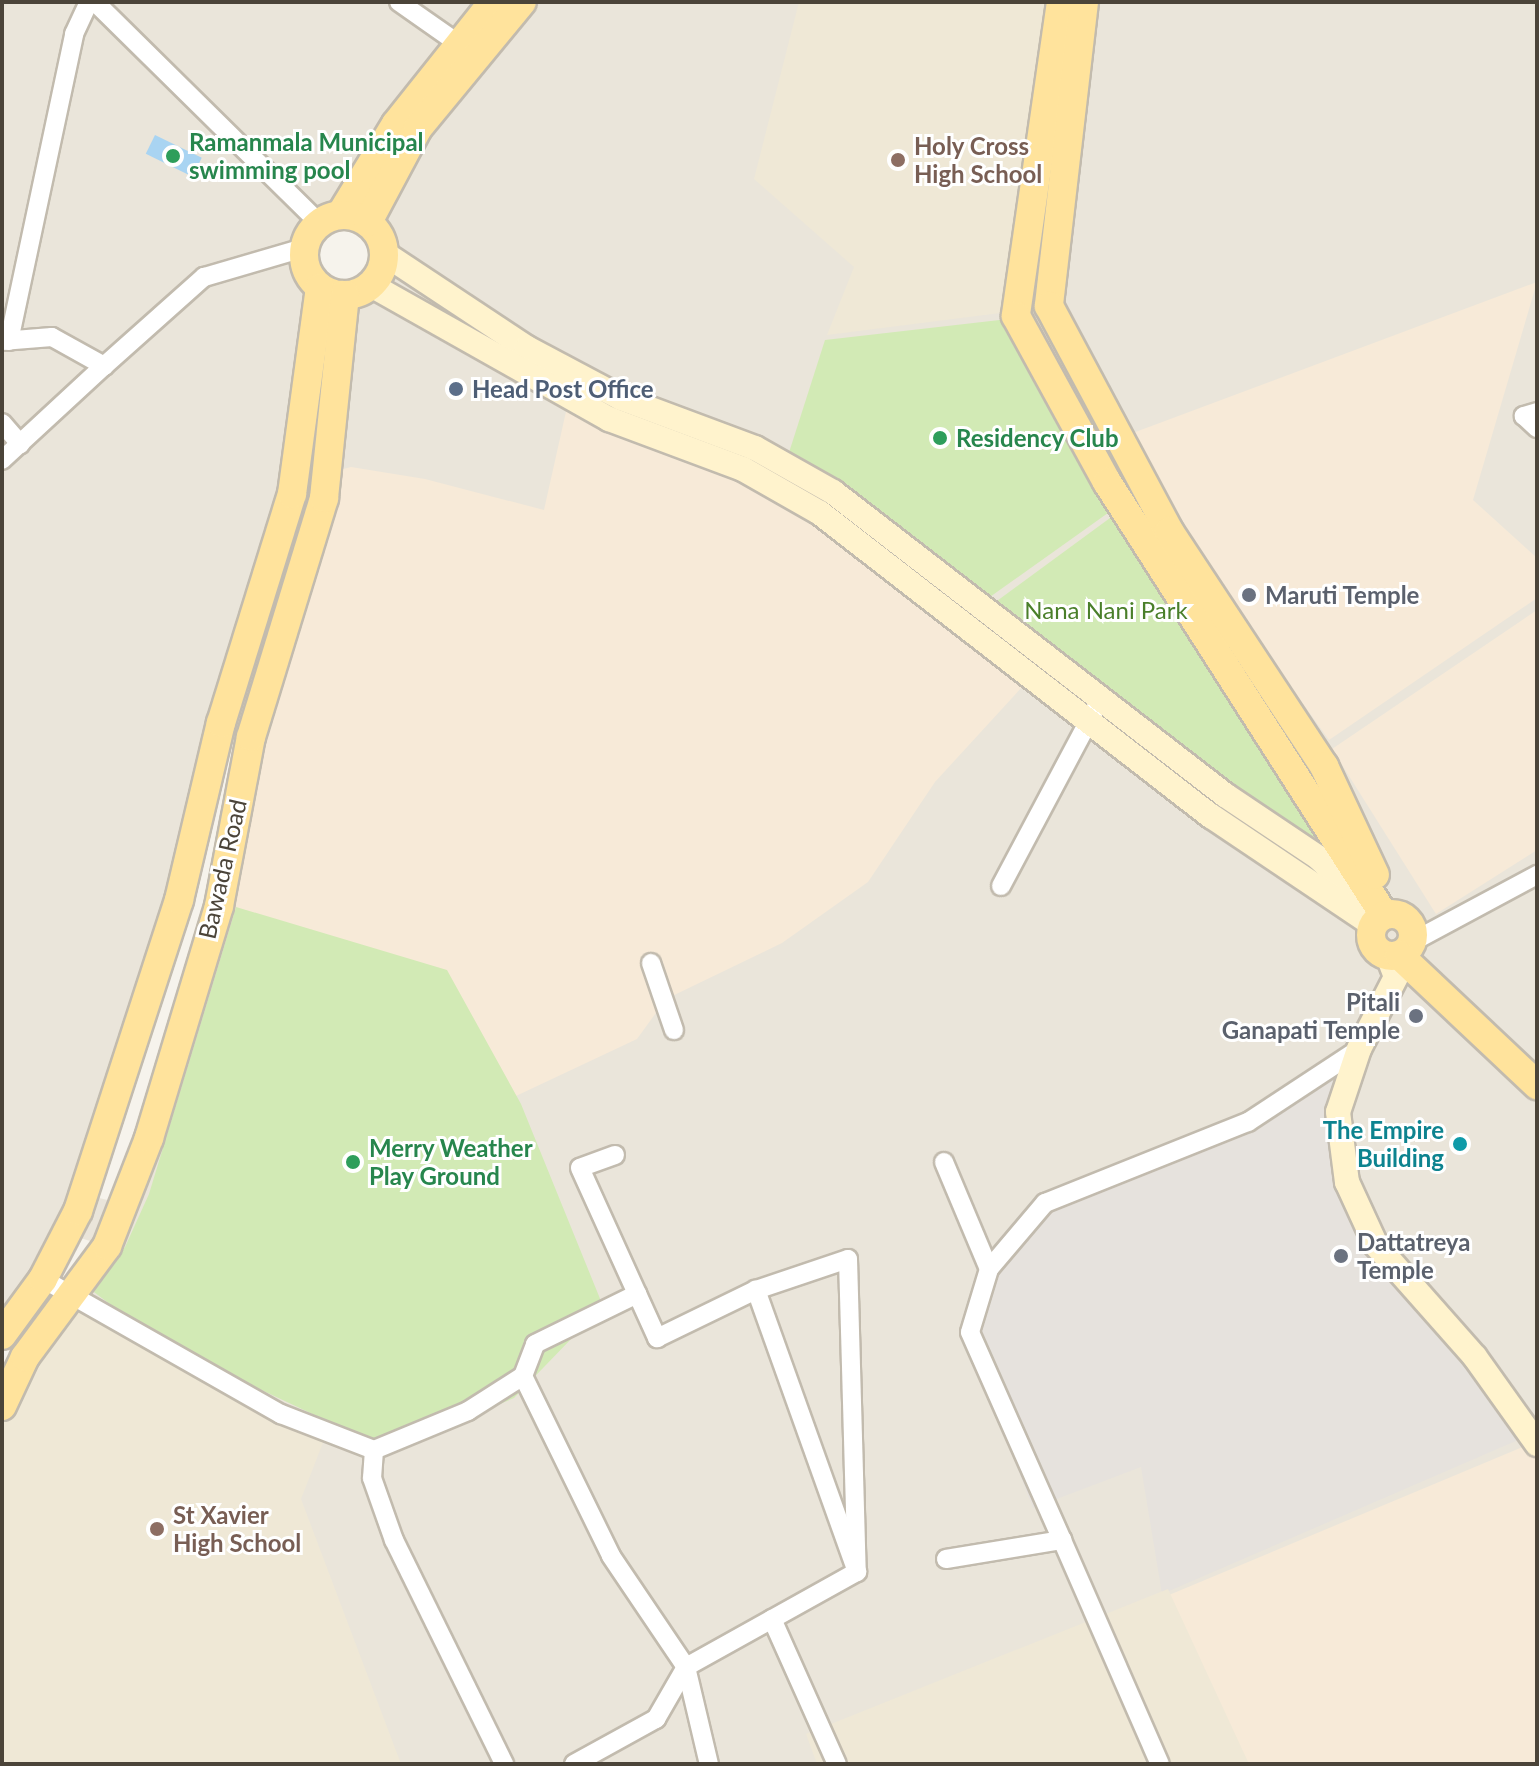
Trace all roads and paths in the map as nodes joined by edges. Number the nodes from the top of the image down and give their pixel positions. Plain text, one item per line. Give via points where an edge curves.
1 (89, 2) edge
2 (95, 2) edge
3 (399, 2) edge
4 (493, 2) edge
5 (522, 2) edge
6 (1061, 2) edge
7 (1084, 2) edge
8 (459, 44) junction
9 (343, 220) junction
10 (303, 248) junction
11 (385, 254) junction
12 (345, 290) junction
13 (6, 341) edge
14 (104, 366) junction
15 (1088, 384) junction
16 (1062, 397) junction
17 (1537, 412) edge
18 (2, 423) edge
19 (1537, 428) edge
20 (20, 444) junction
21 (2, 460) edge
22 (1101, 698) junction
23 (1087, 718) junction
24 (1537, 875) edge
25 (1001, 886) dead end
26 (1383, 917) junction
27 (1402, 950) junction
28 (651, 963) dead end
29 (674, 1030) dead end
30 (1359, 1049) junction
31 (1537, 1060) edge
32 (1537, 1085) edge
33 (615, 1155) dead end
34 (944, 1162) dead end
35 (989, 1269) junction
36 (43, 1279) junction
37 (756, 1290) junction
38 (637, 1294) junction
39 (67, 1296) junction
40 (2, 1335) edge
41 (523, 1376) junction
42 (2, 1406) edge
43 (1537, 1444) edge
44 (374, 1450) junction
45 (1062, 1540) junction
46 (946, 1559) dead end
47 (857, 1572) junction
48 (772, 1619) junction
49 (686, 1667) junction
50 (504, 1764) edge
51 (574, 1764) edge
52 (709, 1764) edge
53 (837, 1764) edge
54 (1160, 1764) edge

1 - 13 street via 74,34
2 - 9 street
3 - 8 street
4 - 8 main road
5 - 9 main road
6 - 16 main road via 1016,316
7 - 15 main road via 1049,306
8 - 9 main road via 396,124
9 - 10 main road
9 - 11 main road
10 - 12 main road via 306,270
10 - 14 street via 204,277
11 - 12 main road
11 - 22 main road via 527,348 621,398 755,448 833,492
12 - 23 main road via 609,419 743,469 820,513
12 - 36 main road via 292,494 221,723 179,900 88,1184
12 - 39 main road, Bawada Road via 324,498 251,737 219,906 132,1192 107,1246
13 - 14 street via 52,337
14 - 20 street
15 - 16 main road
15 - 26 main road via 1169,531 1324,766
16 - 26 main road via 1107,482
17 - 19 street via 1524,416
18 - 20 street
20 - 21 street
22 - 23 street
22 - 26 main road via 1319,858
23 - 25 street
23 - 26 main road via 1211,816
24 - 27 street
26 - 27 main road via 1410,924
26 - 27 main road via 1372,944
27 - 30 main road via 1396,977
27 - 31 main road
27 - 32 main road
28 - 29 street
30 - 35 street via 1248,1122 1045,1203
30 - 43 main road via 1338,1112 1352,1194 1376,1245 1486,1370
33 - 38 street via 580,1168
34 - 35 street
35 - 45 street via 970,1332
36 - 39 street
36 - 40 main road
37 - 38 street via 657,1338
37 - 47 street
37 - 47 street via 848,1259
38 - 41 street via 535,1344
39 - 42 main road, Bawada Road
39 - 44 street via 281,1414
41 - 44 street via 468,1411
41 - 49 street via 611,1556
44 - 50 street via 372,1478 394,1540
45 - 46 street
45 - 54 street
47 - 48 street
48 - 49 street
48 - 53 street
49 - 51 street via 656,1719
49 - 52 street

